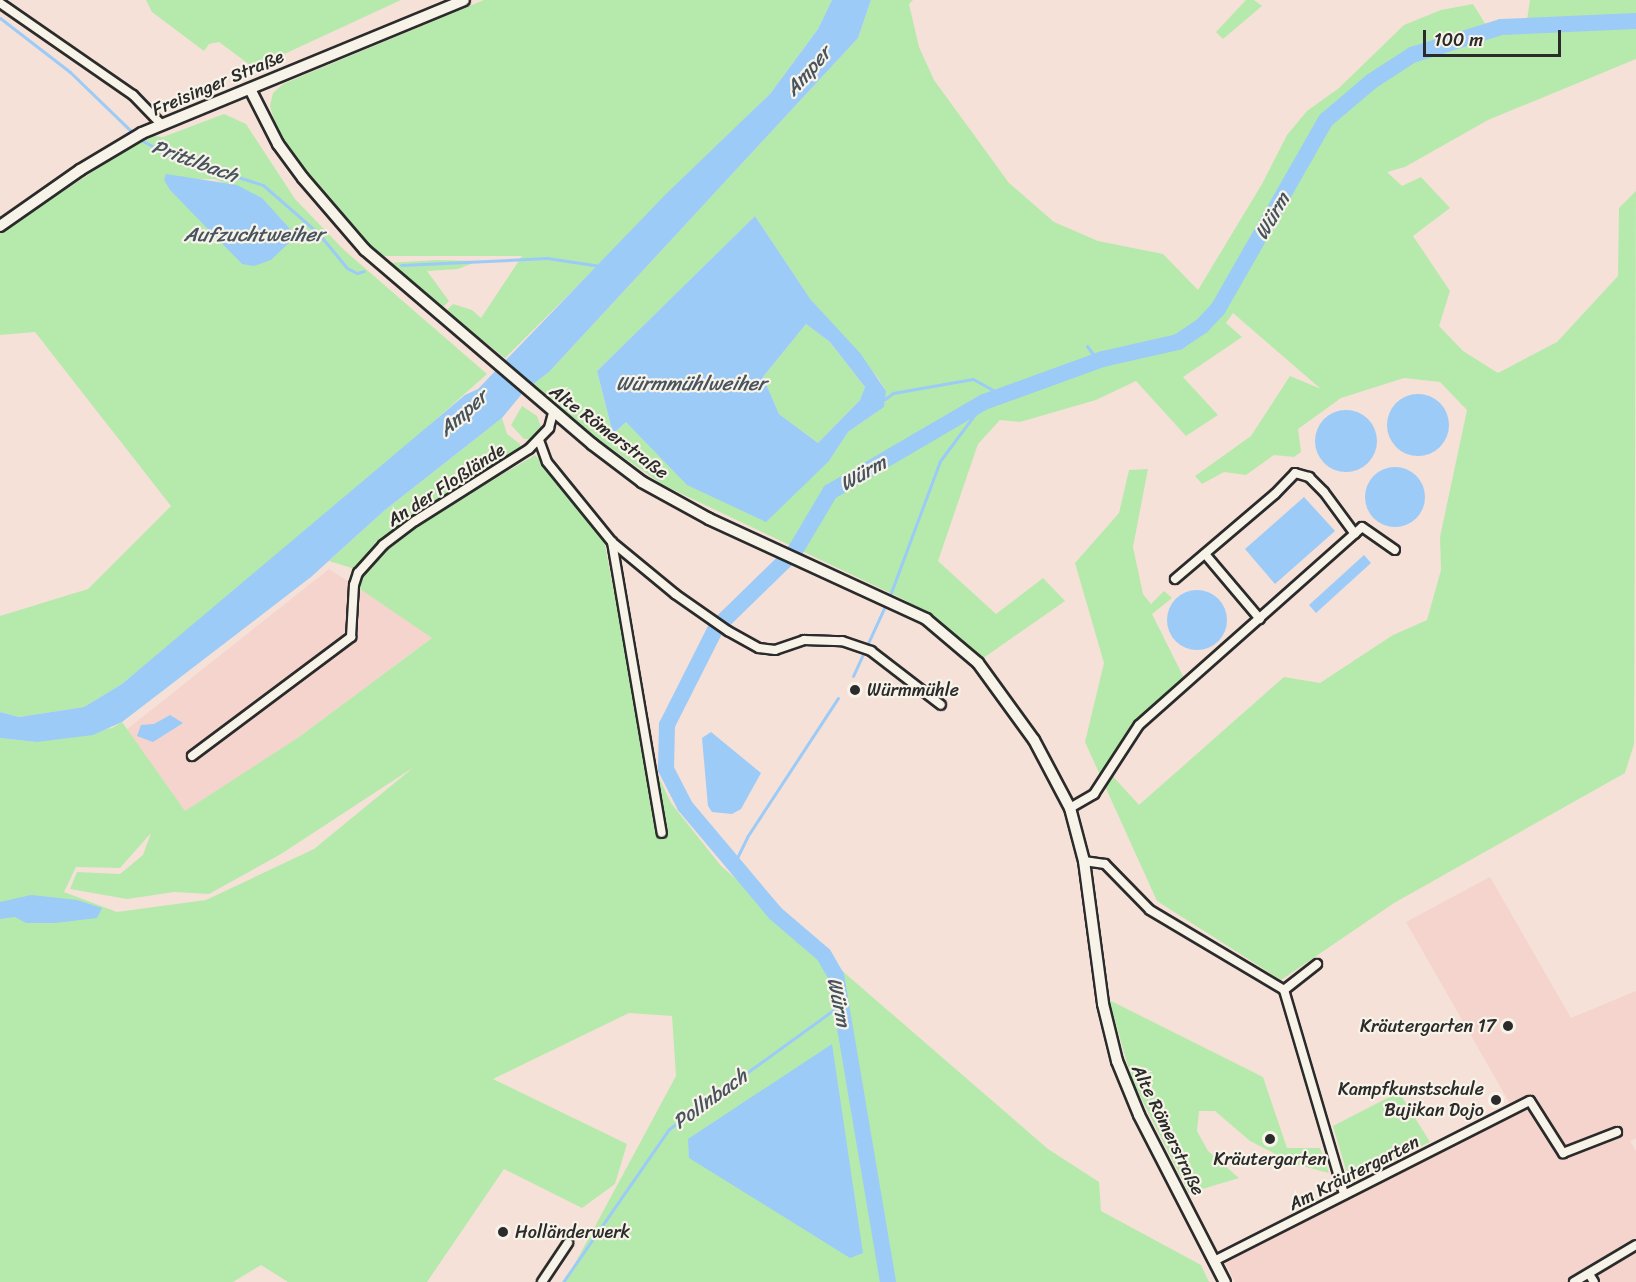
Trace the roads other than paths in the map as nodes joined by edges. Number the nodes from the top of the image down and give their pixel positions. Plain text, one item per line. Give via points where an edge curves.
1 (464, 0) edge
2 (0, 3) edge
3 (250, 89) junction
4 (161, 124) junction
5 (0, 226) edge
6 (553, 413) junction
7 (539, 440) junction
8 (1355, 534) junction
9 (612, 542) junction
10 (1395, 550) dead end
11 (1206, 554) junction
12 (1175, 579) dead end
13 (1260, 619) junction
14 (941, 705) dead end
15 (192, 756) dead end
16 (1070, 808) junction
17 (662, 833) dead end
18 (1084, 861) junction
19 (1317, 964) dead end
20 (1284, 990) junction
21 (1617, 1132) dead end
22 (1344, 1194) junction
23 (568, 1243) dead end
24 (1636, 1245) edge
25 (1214, 1261) junction
26 (1589, 1274) junction
27 (542, 1282) edge
28 (1225, 1282) edge
29 (1574, 1282) edge
30 (1594, 1282) edge

1 - 3 main road, Freisinger Straße
2 - 4 street via 133,96
3 - 4 main road, Freisinger Straße
3 - 6 main road, Alte Römerstraße via 278,144 336,219 379,264
4 - 5 main road, Freisinger Straße via 131,139
6 - 7 street, An der Floßlände via 549,428
6 - 16 main road, Alte Römerstraße via 642,482 776,550 926,619 978,663 1034,740
7 - 9 street via 547,462
7 - 15 street, An der Floßlände via 485,480 415,521 383,545 355,580 351,637
8 - 10 street via 1362,527
8 - 11 street via 1324,492 1309,477 1295,472
8 - 13 street
9 - 14 street via 712,620 759,648 775,650 804,640 853,645 871,651
9 - 17 street
11 - 12 street
11 - 13 street
13 - 16 street via 1185,680 1139,724 1094,794
16 - 18 main road, Alte Römerstraße
18 - 20 street via 1105,864 1150,910
18 - 25 main road, Alte Römerstraße via 1103,1004 1117,1061 1139,1115
19 - 20 street
20 - 22 street
21 - 22 street, Am Kräutergarten via 1563,1153 1530,1101
22 - 25 street, Am Kräutergarten
23 - 27 street
24 - 26 street
25 - 28 main road, Alte Römerstraße
26 - 29 street
26 - 30 street

